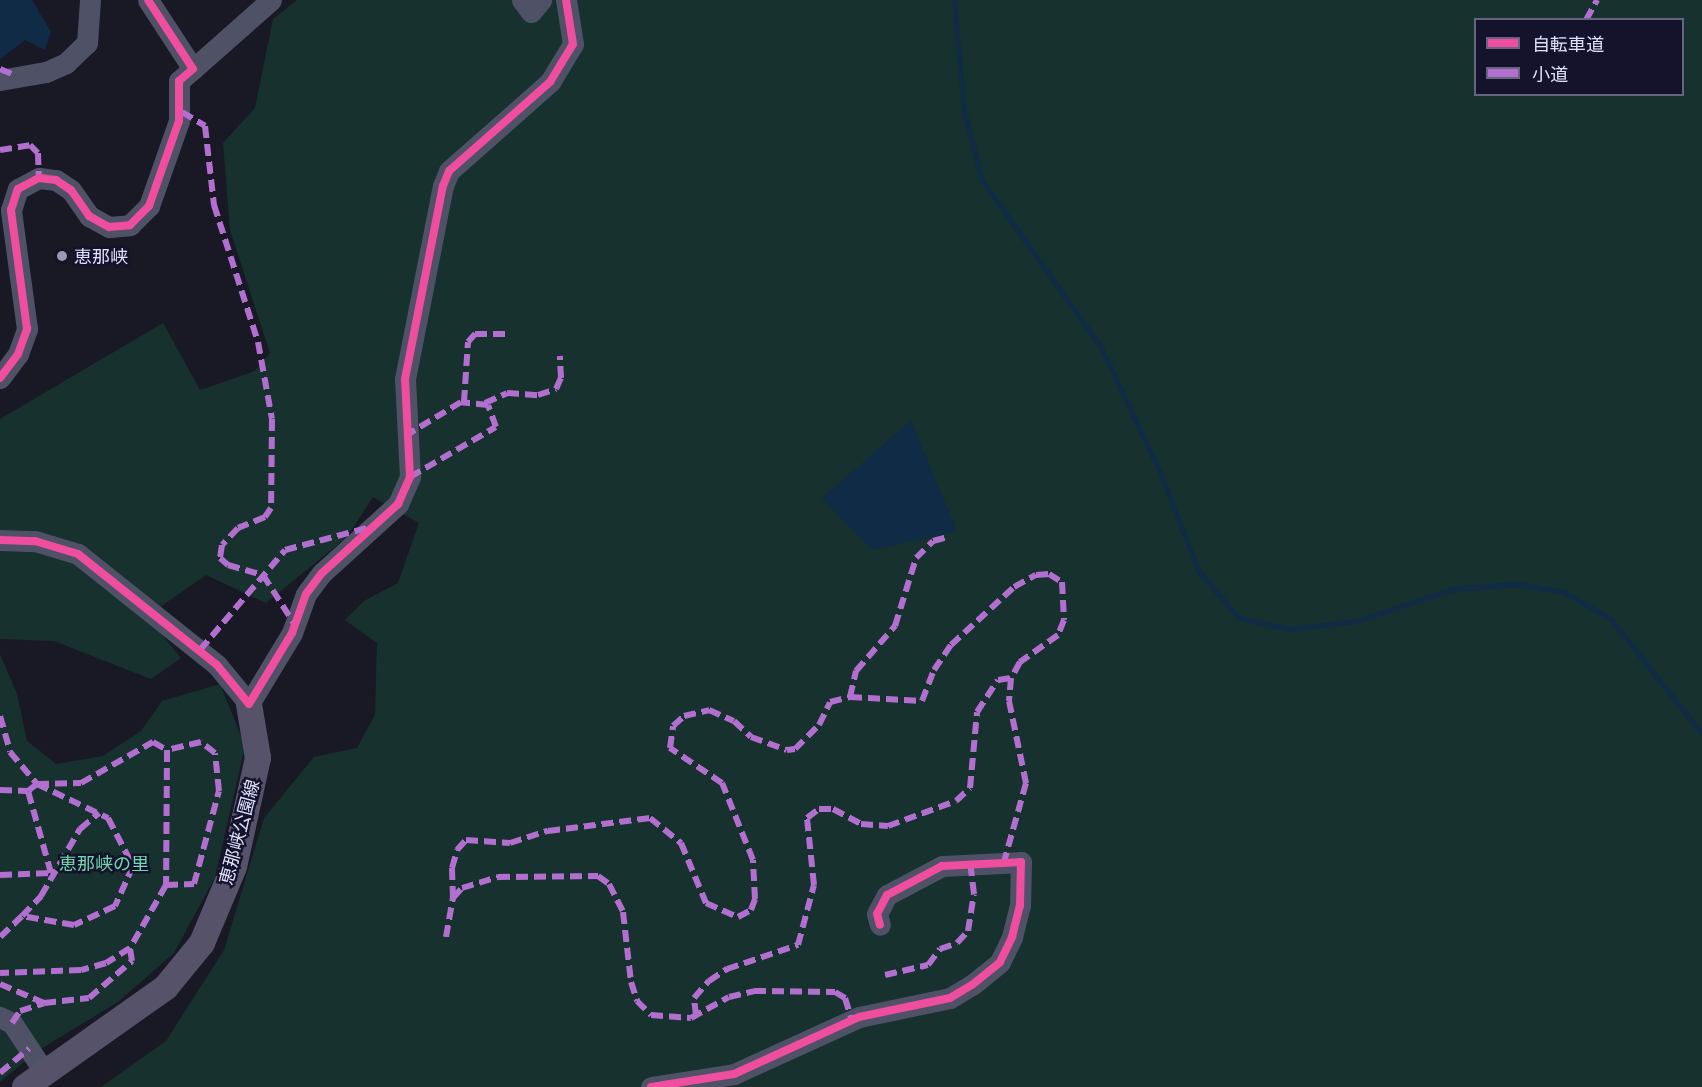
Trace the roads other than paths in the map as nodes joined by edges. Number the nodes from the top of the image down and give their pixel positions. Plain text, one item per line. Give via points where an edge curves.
1 (90, 0) edge
2 (148, 0) edge
3 (271, 0) edge
4 (522, 0) edge
5 (541, 0) edge
6 (566, 0) edge
7 (193, 69) junction
8 (0, 80) edge
9 (0, 378) edge
10 (0, 540) edge
11 (249, 704) junction
12 (880, 925) dead end
13 (0, 1017) edge
14 (34, 1079) edge
15 (651, 1087) edge

1 - 8 street via 87,43 66,63 46,72
2 - 7 street
3 - 7 street
4 - 5 street via 531,12
6 - 11 street via 573,44 550,82 449,171 443,186 405,379 410,477 398,504 322,573 306,594 292,633
7 - 9 street via 179,81 179,121 149,206 137,220 119,228 98,222 56,180 39,178 18,189 11,210 27,329 18,354
10 - 11 street via 35,541 78,554 217,665
11 - 14 main road, 恵那峡公園線 via 258,758 234,867 202,944 166,987
12 - 15 street via 877,914 887,895 942,866 1021,862 1020,906 1012,937 1000,962 972,985 950,998 859,1017 734,1074
13 - 14 street via 12,1023

